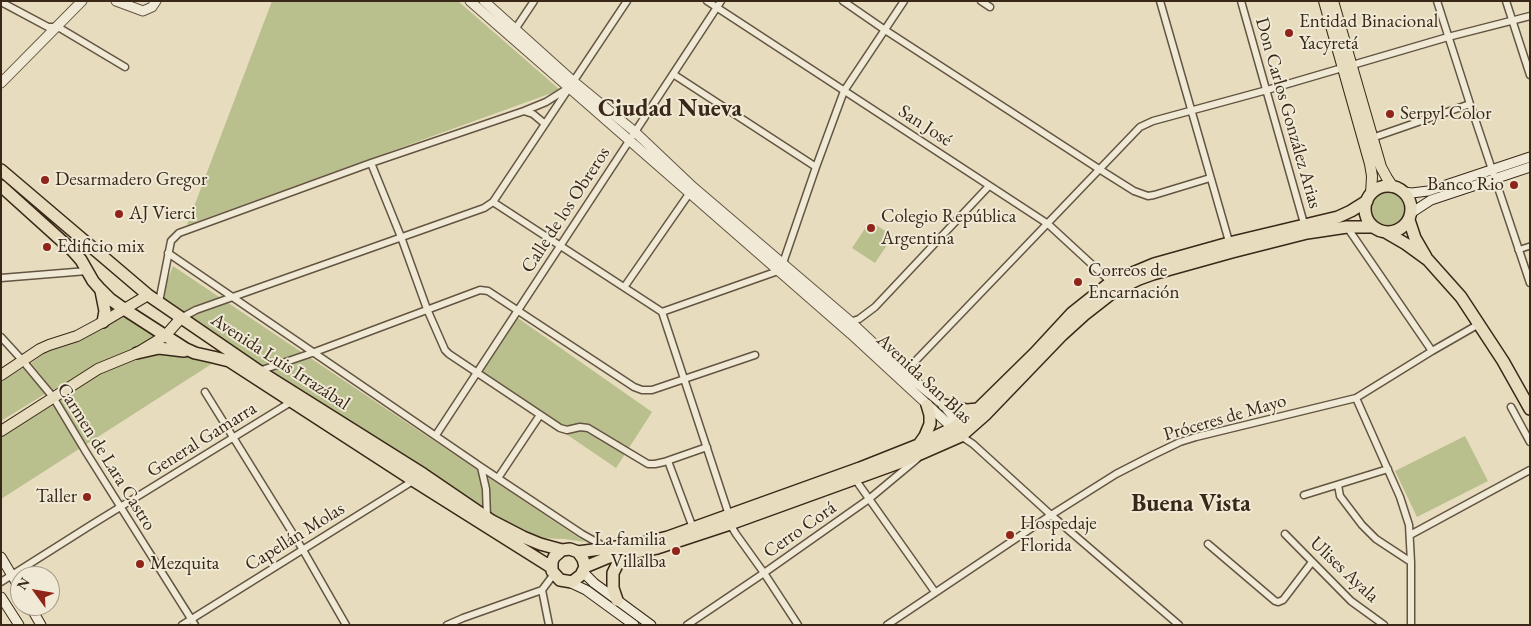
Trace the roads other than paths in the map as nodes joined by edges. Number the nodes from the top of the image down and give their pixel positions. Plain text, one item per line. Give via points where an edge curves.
1 (82, 1) edge
2 (116, 1) edge
3 (156, 1) edge
4 (470, 1) edge
5 (484, 1) edge
6 (534, 1) edge
7 (626, 1) edge
8 (707, 1) edge
9 (843, 1) edge
10 (904, 1) edge
11 (981, 1) edge
12 (1160, 1) edge
13 (1241, 1) edge
14 (1324, 1) edge
15 (1333, 1) edge
16 (1437, 1) edge
17 (1506, 1) edge
18 (1, 2) edge
19 (718, 4) edge
20 (990, 7) dead end
21 (1530, 16) edge
22 (1512, 20) junction
23 (58, 27) junction
24 (885, 30) junction
25 (513, 32) junction
26 (1448, 37) junction
27 (125, 67) dead end
28 (1348, 67) junction
29 (673, 74) junction
30 (1530, 75) edge
31 (1, 83) edge
32 (571, 85) junction
33 (1267, 90) junction
34 (844, 91) junction
35 (1470, 104) junction
36 (1191, 110) junction
37 (524, 111) junction
38 (545, 124) junction
39 (632, 136) junction
40 (1372, 138) junction
41 (1530, 157) edge
42 (371, 163) junction
43 (816, 167) junction
44 (1530, 167) edge
45 (1098, 169) junction
46 (1492, 169) junction
47 (1, 170) edge
48 (1210, 178) junction
49 (1495, 178) junction
50 (989, 186) junction
51 (1399, 189) junction
52 (691, 190) junction
53 (3, 192) edge
54 (1369, 198) junction
55 (493, 202) junction
56 (1410, 217) junction
57 (1048, 224) junction
58 (1347, 227) junction
59 (1373, 227) junction
60 (1306, 229) junction
61 (1387, 233) junction
62 (401, 237) junction
63 (560, 246) junction
64 (1530, 246) edge
65 (1230, 248) junction
66 (1518, 250) junction
67 (168, 253) junction
68 (1428, 260) junction
69 (780, 267) junction
70 (87, 271) junction
71 (1, 278) edge
72 (1530, 283) edge
73 (624, 286) junction
74 (1114, 286) junction
75 (100, 289) junction
76 (148, 295) junction
77 (233, 297) junction
78 (159, 302) junction
79 (428, 309) junction
80 (124, 310) junction
81 (517, 311) junction
82 (662, 312) junction
83 (182, 318) junction
84 (103, 322) junction
85 (851, 322) junction
86 (1480, 324) junction
87 (840, 325) junction
88 (165, 336) junction
89 (1, 337) edge
90 (1432, 351) junction
91 (137, 353) junction
92 (195, 353) junction
93 (312, 353) junction
94 (755, 355) dead end
95 (23, 361) junction
96 (259, 370) junction
97 (477, 372) junction
98 (1, 375) edge
99 (902, 375) junction
100 (685, 380) junction
101 (205, 392) dead end
102 (53, 397) junction
103 (1356, 398) junction
104 (291, 402) junction
105 (944, 405) junction
106 (927, 406) junction
107 (1511, 407) dead end
108 (978, 409) junction
109 (1530, 409) edge
110 (540, 415) junction
111 (959, 430) junction
112 (1, 431) edge
113 (436, 435) junction
114 (233, 438) junction
115 (1530, 442) edge
116 (707, 447) junction
117 (922, 449) junction
118 (668, 461) junction
119 (481, 467) junction
120 (1388, 469) junction
121 (1530, 470) edge
122 (418, 478) junction
123 (498, 478) junction
124 (855, 479) junction
125 (1338, 485) junction
126 (1304, 495) dead end
127 (869, 499) junction
128 (120, 507) junction
129 (1051, 515) junction
130 (487, 518) junction
131 (730, 519) junction
132 (692, 528) junction
133 (1285, 534) dead end
134 (1410, 535) junction
135 (1208, 544) dead end
136 (606, 548) junction
137 (303, 550) junction
138 (562, 550) junction
139 (578, 552) junction
140 (634, 552) junction
141 (1, 557) edge
142 (1312, 562) junction
143 (1411, 562) junction
144 (26, 566) edge
145 (584, 570) junction
146 (552, 571) junction
147 (10, 572) edge
148 (764, 573) junction
149 (568, 582) junction
150 (542, 590) junction
151 (935, 592) junction
152 (1, 597) edge
153 (617, 600) junction
154 (193, 622) edge
155 (19, 625) edge
156 (182, 625) edge
157 (346, 625) edge
158 (447, 625) edge
159 (549, 625) edge
160 (634, 625) edge
161 (651, 625) edge
162 (687, 625) edge
163 (798, 625) edge
164 (887, 625) edge
165 (1179, 625) edge
166 (1384, 625) edge
167 (1410, 625) edge

1 - 23 street
2 - 3 street via 143,11
4 - 25 street, Avenida San Blas
5 - 25 street, Avenida San Blas
6 - 25 street
7 - 32 street
8 - 19 street, San José
9 - 24 street
10 - 24 street
11 - 20 street
12 - 36 street
13 - 33 street, Don Carlos González Arias
14 - 28 main road
15 - 28 main road
16 - 26 street
17 - 22 street
18 - 23 street via 48,27
19 - 29 street, Calle de los Obreros
19 - 34 street, San José
21 - 22 street
22 - 26 street
22 - 30 street
23 - 27 street
23 - 31 street
24 - 34 street
24 - 45 street
25 - 32 street, Avenida San Blas
26 - 28 street
26 - 35 street
28 - 33 street
28 - 40 main road
28 - 54 main road via 1372,176
29 - 39 street, Calle de los Obreros
29 - 43 street
32 - 37 street via 546,102
32 - 38 street
32 - 39 street, Avenida San Blas
33 - 36 street
33 - 60 street, Don Carlos González Arias
34 - 43 street
34 - 50 street, San José
35 - 40 street
35 - 46 street
36 - 45 street via 1140,127
36 - 48 street
37 - 38 street
37 - 42 street
38 - 55 street
39 - 52 street, Avenida San Blas
39 - 63 street, Calle de los Obreros
40 - 51 main road via 1383,173
41 - 46 street
42 - 62 street
42 - 67 street via 179,233 171,241
43 - 69 street
44 - 49 street
45 - 48 street via 1148,196
45 - 57 street
46 - 49 street
46 - 51 street via 1428,191 1412,193
47 - 76 highway, Avenida Luis Irrazábal
48 - 65 street
49 - 56 street via 1431,200
49 - 66 street
50 - 57 street, San José
50 - 85 street via 876,307
51 - 54 highway via 1381,187
51 - 56 highway via 1410,200
52 - 69 street, Avenida San Blas
52 - 73 street
53 - 70 highway, Avenida Luis Irrazábal via 73,251
54 - 59 highway via 1366,217
54 - 60 highway via 1345,214
55 - 62 street
55 - 63 street
56 - 61 highway via 1398,231
56 - 68 highway via 1415,238
57 - 74 street, San José
57 - 99 street
58 - 59 highway
58 - 60 highway
58 - 90 street
59 - 61 highway
60 - 65 highway
61 - 68 highway
62 - 77 street
62 - 79 street
63 - 73 street
63 - 81 street, Calle de los Obreros
64 - 66 street
65 - 74 highway
66 - 72 street
67 - 77 street
67 - 78 street
68 - 86 highway via 1456,290
69 - 82 street
69 - 85 street, Avenida San Blas
69 - 87 street, Avenida San Blas
70 - 71 street
70 - 75 highway, Avenida Luis Irrazábal
73 - 82 street
74 - 108 highway via 1072,313
74 - 111 highway via 1001,399
75 - 80 highway, Avenida Luis Irrazábal
75 - 84 highway via 105,311
76 - 78 highway, Avenida Luis Irrazábal
76 - 80 main road
77 - 83 street
77 - 93 street
78 - 83 highway, Avenida Luis Irrazábal
79 - 81 street via 480,290
79 - 93 street
79 - 97 street via 445,350
80 - 84 main road
80 - 88 highway, Avenida Luis Irrazábal
81 - 97 street, Calle de los Obreros
81 - 100 street via 634,387 652,390
82 - 100 street
83 - 88 main road
83 - 96 highway, Avenida Luis Irrazábal
84 - 95 main road via 77,336 40,349
85 - 87 street
85 - 99 street, Avenida San Blas
86 - 90 street, Próceres de Mayo
86 - 109 highway
87 - 99 street, Avenida San Blas
88 - 91 main road
88 - 92 highway, Avenida Luis Irrazábal
89 - 95 street, Carmen de Lara Castro
90 - 103 street, Próceres de Mayo
91 - 92 highway via 159,348
91 - 102 main road via 98,368
92 - 104 highway, Avenida Luis Irrazábal via 229,361
93 - 96 street
93 - 113 street
94 - 100 street
95 - 98 main road
95 - 102 street, Carmen de Lara Castro
96 - 122 highway, Avenida Luis Irrazábal
97 - 110 street
97 - 113 street, Calle de los Obreros
99 - 105 street, Avenida San Blas
99 - 106 street, Avenida San Blas
100 - 116 street
101 - 114 street
102 - 112 main road
102 - 128 street, Carmen de Lara Castro
103 - 120 street
103 - 129 street, Próceres de Mayo via 1180,442 1116,474
104 - 114 street, General Gamarra
104 - 122 highway, Avenida Luis Irrazábal
105 - 108 highway
105 - 111 street, Avenida San Blas
106 - 111 street, Avenida San Blas
106 - 117 highway via 930,424
107 - 115 street
108 - 111 highway
110 - 118 street via 560,428 588,428 648,464
110 - 123 street
111 - 117 highway
111 - 129 street, Avenida San Blas
113 - 119 street
114 - 128 street, General Gamarra
114 - 137 street
116 - 118 street
116 - 131 street
117 - 124 highway
117 - 127 street, Cerro Corá
117 - 131 highway
118 - 132 street
119 - 123 street
119 - 130 street
120 - 125 street
120 - 134 street
121 - 134 street
122 - 130 highway, Avenida Luis Irrazábal
122 - 137 street, Capellán Molas
122 - 146 highway, Avenida Luis Irrazábal
123 - 136 street
124 - 127 street
124 - 131 highway
125 - 126 street
125 - 143 street via 1340,496 1362,526
127 - 148 street, Cerro Corá
127 - 151 street
128 - 144 street, General Gamarra
128 - 154 street, Carmen de Lara Castro
129 - 151 street, Próceres de Mayo
129 - 165 street, Avenida San Blas
130 - 138 highway, Avenida Luis Irrazábal via 523,537
131 - 132 highway, Avenida Luis Irrazábal
131 - 140 highway via 657,548
131 - 148 street via 736,534
132 - 136 highway, Avenida Luis Irrazábal via 638,544
133 - 142 street, Ulises Ayala
134 - 143 street
135 - 142 street via 1278,602 1283,600
136 - 139 highway, Avenida Luis Irrazábal
137 - 154 street, Capellán Molas
137 - 157 street
138 - 139 highway, Avenida Luis Irrazábal
138 - 146 highway via 554,557
139 - 145 highway via 583,559
140 - 145 highway via 610,557
140 - 153 highway via 622,558 614,568 613,588
141 - 147 street
142 - 166 street, Ulises Ayala via 1351,601
143 - 167 street
145 - 149 highway via 579,578
145 - 153 street via 594,584
146 - 149 highway, Avenida Luis Irrazábal via 560,580
146 - 150 street
148 - 162 street, Cerro Corá
148 - 163 street
149 - 160 street, Avenida Luis Irrazábal via 586,590
150 - 158 street
150 - 159 street
151 - 164 street, Próceres de Mayo
152 - 155 street
153 - 161 street
154 - 156 street, Capellán Molas

